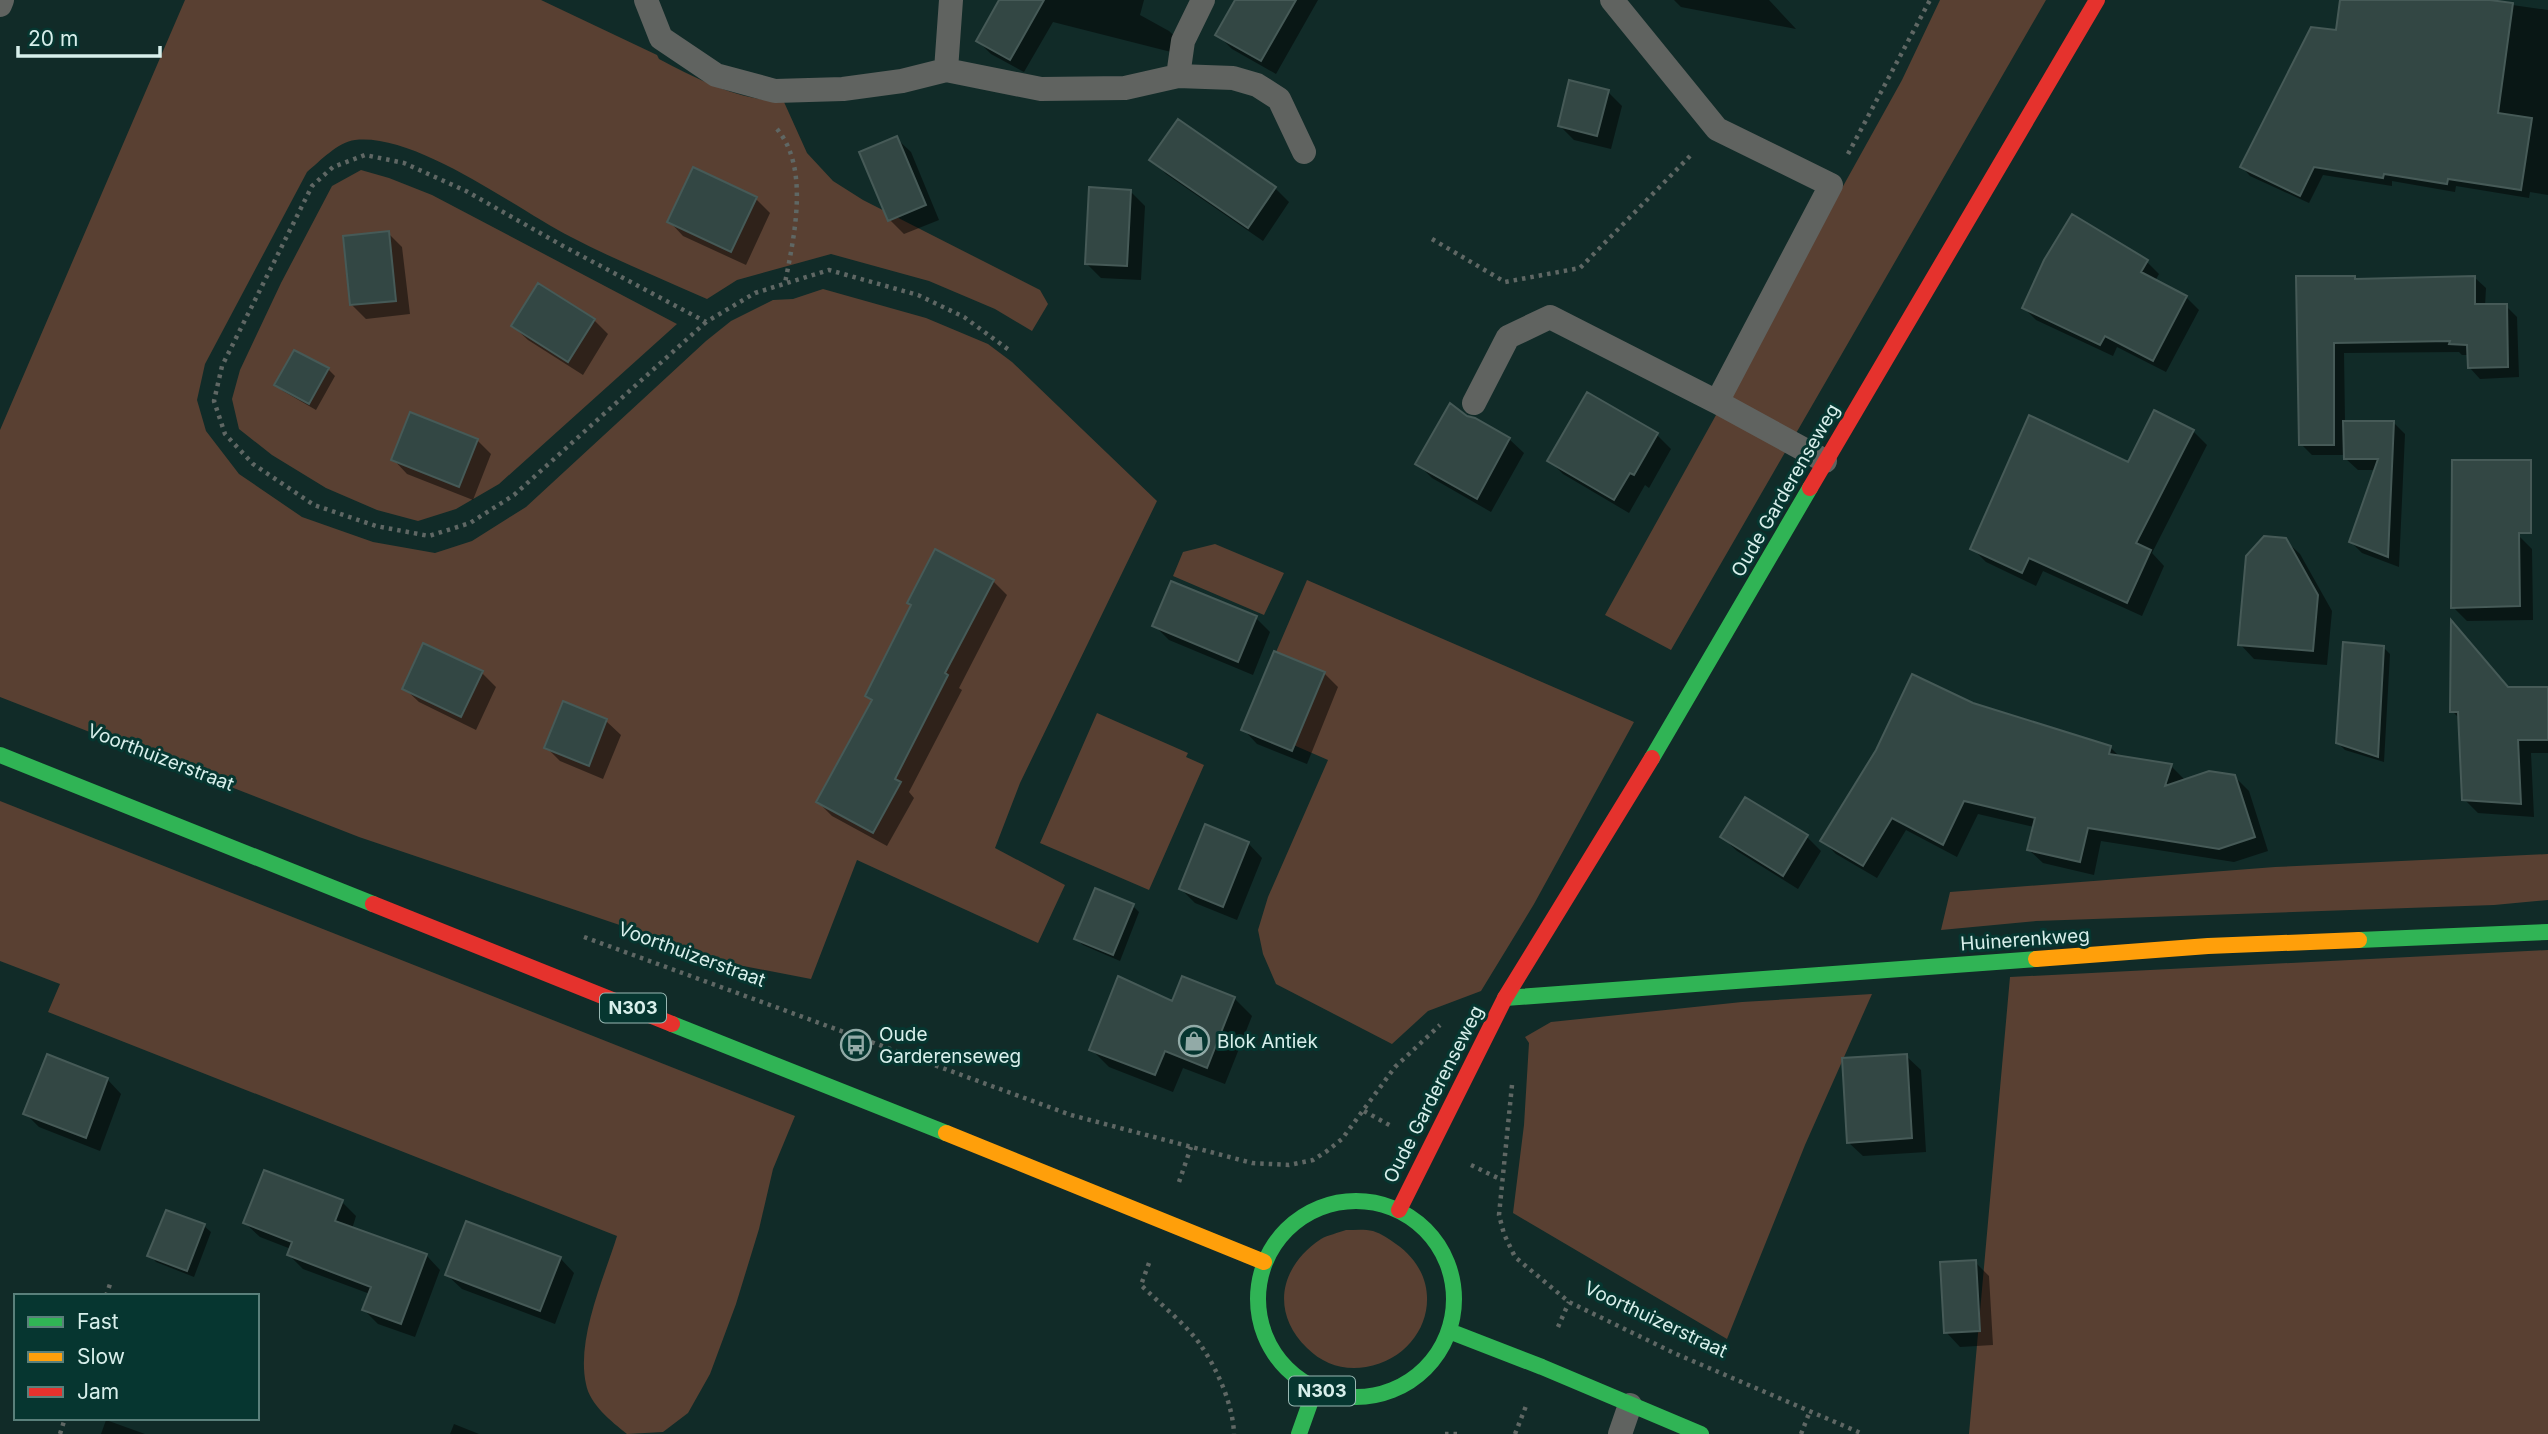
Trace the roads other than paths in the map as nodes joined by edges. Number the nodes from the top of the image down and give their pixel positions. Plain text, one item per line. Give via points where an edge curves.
1 (2, 0) edge
2 (646, 0) edge
3 (951, 0) edge
4 (1203, 0) edge
5 (1612, 0) edge
6 (2097, 0) edge
7 (0, 5) edge
8 (946, 70) junction
9 (1178, 76) junction
10 (1304, 152) dead end
11 (1717, 402) junction
12 (1474, 403) dead end
13 (1825, 461) junction
14 (0, 755) edge
15 (2548, 932) edge
16 (1505, 998) junction
17 (1399, 1210) junction
18 (1264, 1262) junction
19 (1449, 1331) junction
20 (1315, 1389) junction
21 (1630, 1405) junction
22 (1299, 1434) edge
23 (1620, 1434) edge
24 (1701, 1434) edge

1 - 7 lane
2 - 8 lane via 661,38 716,75 775,91 843,89
3 - 8 lane
4 - 9 lane via 1183,41
5 - 11 lane via 1717,129 1831,185
6 - 13 street, Oude Garderenseweg
8 - 9 lane via 1041,89 1125,88
9 - 10 lane via 1233,78 1256,85 1279,99
11 - 12 lane via 1550,317 1508,337
11 - 13 lane
13 - 16 street, Oude Garderenseweg via 1683,707
14 - 18 street, N303
15 - 16 street, Huinerenkweg via 2208,946
16 - 17 street, Oude Garderenseweg
17 - 18 street, N303 via 1368,1200 1336,1202 1306,1213 1281,1234
17 - 19 street, N303 via 1436,1240 1447,1261 1454,1284
18 - 20 street, N303 via 1258,1283 1261,1326 1281,1363
19 - 20 street, N303 via 1424,1370 1405,1384 1361,1397
19 - 21 street
20 - 22 street
21 - 23 lane
21 - 24 street

